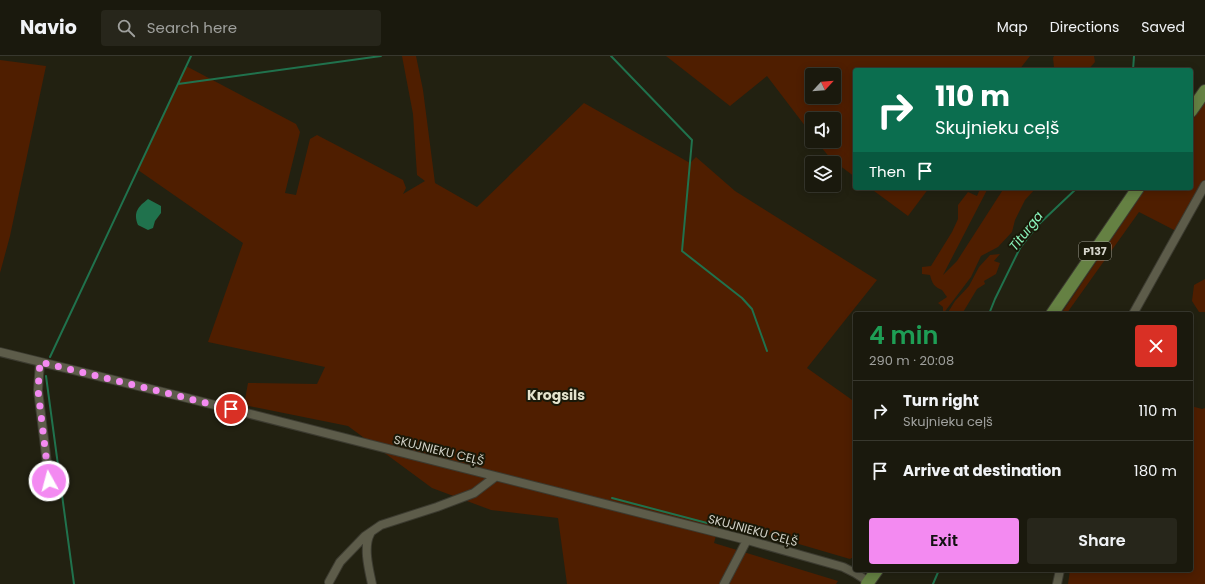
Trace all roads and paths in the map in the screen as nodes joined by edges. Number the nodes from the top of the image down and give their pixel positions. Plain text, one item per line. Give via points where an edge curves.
1 (1205, 90) edge
2 (1193, 108) edge
3 (1205, 185) edge
4 (1137, 190) edge
5 (1053, 312) edge
6 (1134, 312) edge
7 (0, 352) edge
8 (40, 362) junction
9 (495, 477) junction
10 (51, 496) dead end
11 (370, 533) junction
12 (747, 540) junction
13 (876, 572) edge
14 (1060, 572) edge
15 (328, 582) dead end
16 (868, 583) edge
17 (372, 584) edge
18 (724, 584) edge
19 (1057, 584) edge

1 - 2 main road
3 - 6 street
4 - 5 main road, P137
7 - 8 street, SKUJNIEKU CEĻŠ
8 - 9 street, SKUJNIEKU CEĻŠ
8 - 10 street via 38,390
9 - 11 street via 474,493 382,525
9 - 12 street, SKUJNIEKU CEĻŠ
11 - 15 street via 340,562
11 - 17 street via 367,539 367,560
12 - 16 street, SKUJNIEKU CEĻŠ via 843,567
12 - 18 street
13 - 16 main road
14 - 19 street

